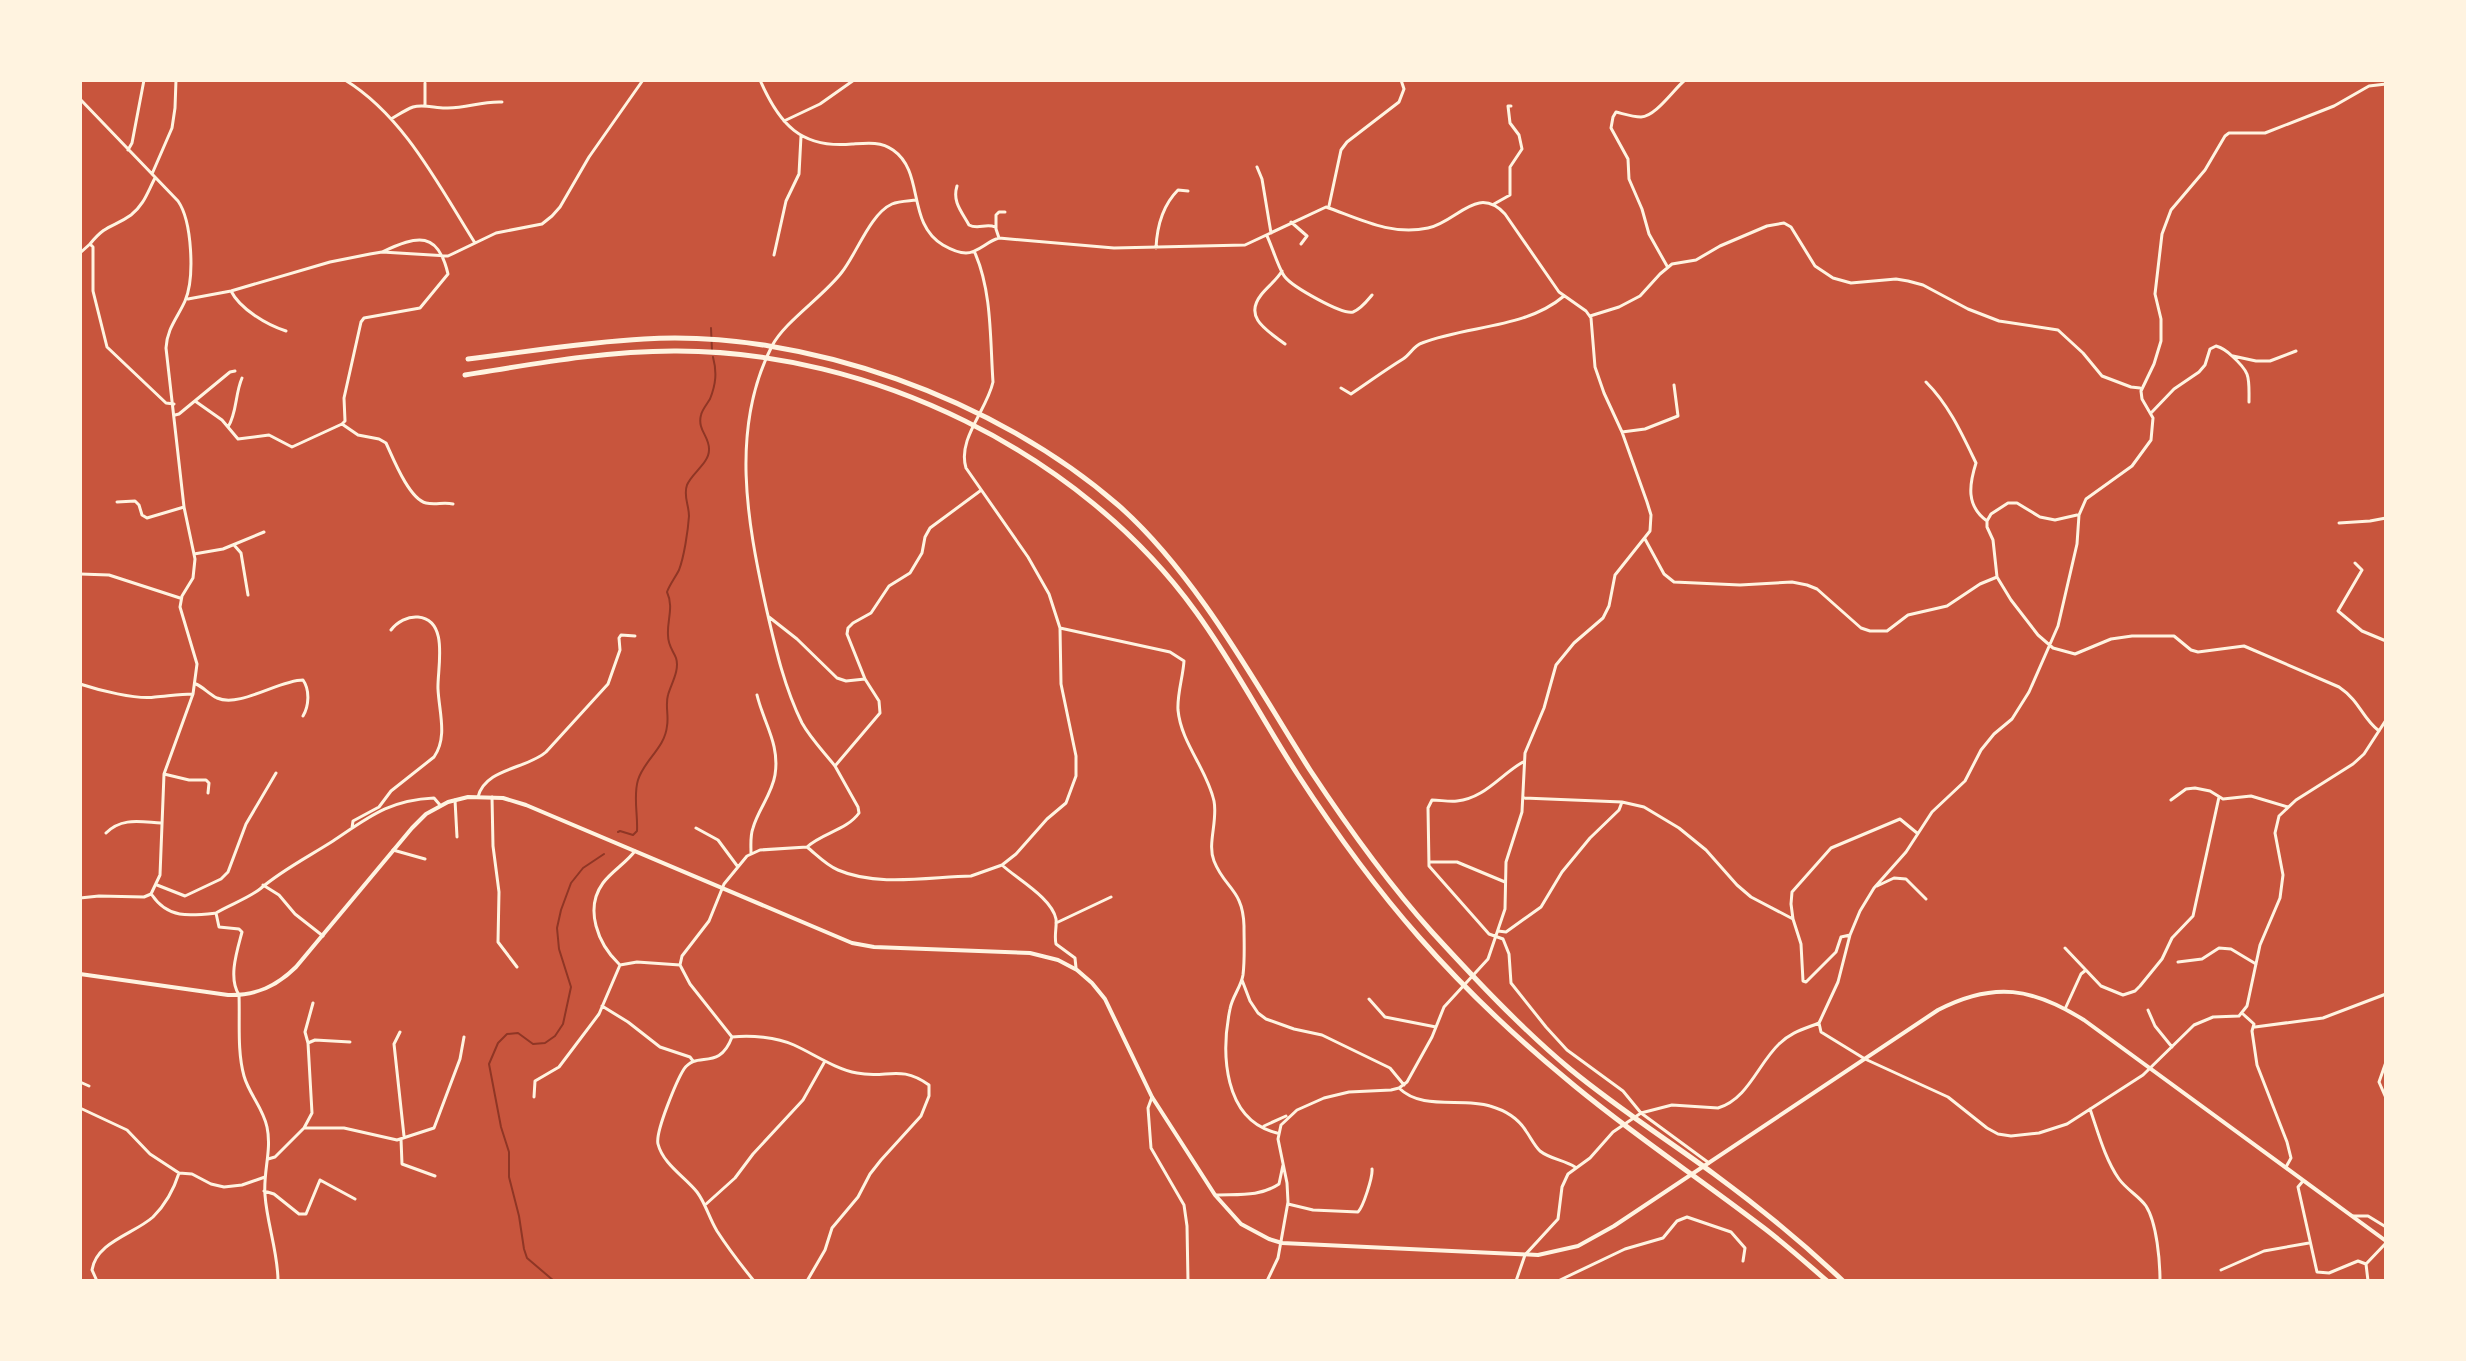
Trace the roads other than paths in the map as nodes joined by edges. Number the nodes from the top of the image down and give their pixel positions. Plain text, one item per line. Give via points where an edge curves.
1 (144, 80) edge
2 (176, 80) edge
3 (345, 80) edge
4 (643, 80) edge
5 (760, 80) edge
6 (854, 80) edge
7 (1401, 80) edge
8 (1685, 80) edge
9 (425, 83) dead end
10 (2386, 84) edge
11 (80, 99) edge
12 (502, 102) dead end
13 (425, 106) junction
14 (1511, 106) dead end
15 (391, 119) junction
16 (784, 121) junction
17 (801, 136) junction
18 (128, 150) junction
19 (1257, 167) dead end
20 (154, 176) junction
21 (957, 186) dead end
22 (1188, 191) dead end
23 (916, 200) junction
24 (1492, 204) junction
25 (1329, 207) junction
26 (1005, 212) dead end
27 (1291, 222) junction
28 (995, 227) junction
29 (1269, 235) junction
30 (999, 238) junction
31 (475, 243) junction
32 (90, 244) junction
33 (1301, 244) dead end
34 (1156, 248) junction
35 (382, 252) junction
36 (974, 252) junction
37 (80, 253) edge
38 (774, 255) dead end
39 (443, 257) junction
40 (1667, 267) junction
41 (1282, 271) junction
42 (231, 291) junction
43 (1372, 295) dead end
44 (1564, 296) junction
45 (186, 299) junction
46 (1590, 316) junction
47 (286, 331) dead end
48 (1285, 344) dead end
49 (2296, 351) dead end
50 (2233, 356) junction
51 (468, 359) dead end
52 (235, 371) dead end
53 (465, 375) dead end
54 (242, 378) dead end
55 (1926, 382) dead end
56 (1674, 385) dead end
57 (2142, 387) junction
58 (1341, 388) dead end
59 (195, 401) junction
60 (2249, 402) dead end
61 (174, 404) junction
62 (2151, 413) junction
63 (175, 415) junction
64 (342, 424) junction
65 (228, 427) junction
66 (1622, 432) junction
67 (980, 491) junction
68 (117, 502) dead end
69 (453, 504) dead end
70 (184, 507) junction
71 (2079, 515) junction
72 (2386, 518) edge
73 (1987, 521) junction
74 (2339, 523) dead end
75 (264, 532) dead end
76 (1645, 539) junction
77 (234, 545) junction
78 (194, 554) junction
79 (2355, 563) dead end
80 (80, 574) edge
81 (1997, 577) junction
82 (248, 595) dead end
83 (181, 599) junction
84 (768, 616) junction
85 (1060, 628) junction
86 (391, 630) dead end
87 (635, 636) dead end
88 (2386, 641) edge
89 (2050, 645) junction
90 (865, 679) junction
91 (80, 684) edge
92 (196, 684) junction
93 (193, 694) junction
94 (757, 695) dead end
95 (303, 716) dead end
96 (2386, 720) edge
97 (2383, 728) edge
98 (1524, 762) junction
99 (835, 766) junction
100 (276, 773) dead end
101 (164, 774) junction
102 (208, 793) dead end
103 (478, 797) junction
104 (492, 797) junction
105 (2219, 797) junction
106 (1523, 798) junction
107 (455, 800) junction
108 (2171, 800) dead end
109 (1622, 802) junction
110 (440, 806) junction
111 (2288, 807) junction
112 (161, 823) junction
113 (352, 828) junction
114 (696, 828) dead end
115 (106, 833) dead end
116 (1917, 834) junction
117 (457, 837) dead end
118 (807, 847) junction
119 (393, 850) junction
120 (635, 851) junction
121 (751, 853) junction
122 (425, 859) dead end
123 (1429, 862) junction
124 (1002, 865) junction
125 (738, 867) junction
126 (1505, 882) junction
127 (157, 885) junction
128 (263, 885) junction
129 (1874, 888) junction
130 (722, 889) junction
131 (151, 894) junction
132 (1111, 897) dead end
133 (80, 898) edge
134 (1926, 899) dead end
135 (216, 913) junction
136 (1793, 919) junction
137 (1056, 923) junction
138 (1498, 931) junction
139 (1850, 935) junction
140 (323, 936) junction
141 (1495, 937) junction
142 (2065, 948) dead end
143 (2178, 962) dead end
144 (2256, 964) junction
145 (620, 965) junction
146 (680, 965) junction
147 (517, 967) dead end
148 (1077, 970) junction
149 (2086, 970) junction
150 (80, 974) edge
151 (1242, 980) junction
152 (239, 995) junction
153 (2384, 995) edge
154 (1369, 999) dead end
155 (2386, 1002) edge
156 (313, 1003) dead end
157 (602, 1006) junction
158 (2065, 1009) junction
159 (2148, 1010) dead end
160 (2242, 1014) junction
161 (1819, 1026) junction
162 (1436, 1027) junction
163 (2255, 1027) junction
164 (400, 1032) dead end
165 (464, 1037) dead end
166 (732, 1037) junction
167 (350, 1042) dead end
168 (308, 1043) junction
169 (2172, 1047) junction
170 (1865, 1059) junction
171 (825, 1061) junction
172 (694, 1062) junction
173 (2386, 1062) edge
174 (2151, 1069) junction
175 (80, 1082) edge
176 (1404, 1085) junction
177 (89, 1086) dead end
178 (1399, 1088) junction
179 (534, 1097) dead end
180 (1152, 1097) junction
181 (2386, 1098) edge
182 (80, 1108) edge
183 (2090, 1109) junction
184 (1641, 1113) junction
185 (1290, 1116) junction
186 (1261, 1126) junction
187 (304, 1128) junction
188 (1278, 1134) junction
189 (402, 1138) junction
190 (268, 1159) junction
191 (1709, 1163) junction
192 (1283, 1165) junction
193 (1575, 1167) junction
194 (2286, 1167) junction
195 (1372, 1169) dead end
196 (179, 1173) junction
197 (435, 1176) dead end
198 (265, 1177) junction
199 (2303, 1180) junction
200 (264, 1191) junction
201 (1215, 1195) junction
202 (355, 1199) dead end
203 (1288, 1204) junction
204 (705, 1205) junction
205 (2352, 1216) junction
206 (2386, 1227) edge
207 (2386, 1242) edge
208 (1282, 1243) junction
209 (2309, 1243) junction
210 (1525, 1255) junction
211 (1743, 1261) dead end
212 (2366, 1264) junction
213 (2221, 1270) dead end
214 (97, 1281) edge
215 (278, 1281) edge
216 (754, 1281) edge
217 (807, 1281) edge
218 (1188, 1281) edge
219 (1267, 1281) edge
220 (1516, 1281) edge
221 (1558, 1281) edge
222 (1827, 1281) edge
223 (1843, 1281) edge
224 (2160, 1281) edge
225 (2368, 1281) edge

1 - 18 street
2 - 20 street via 172,128
3 - 15 street
4 - 31 street via 552,216 542,224
5 - 16 street
6 - 16 street
7 - 25 street via 1399,102 1341,150
8 - 40 street via 1653,114 1616,112 1611,128 1628,159 1629,179 1649,234
9 - 13 street
10 - 57 street via 2369,86 2265,133 2225,136 2166,219 2155,294 2161,341
11 - 18 street
12 - 13 street
13 - 15 street
14 - 24 street via 1510,123 1522,149 1510,167 1510,195
15 - 31 street
16 - 17 street
17 - 23 street via 832,145 891,148 908,171
17 - 38 street via 799,174 786,201
18 - 20 street
19 - 29 street
20 - 32 street via 139,208 101,230
20 - 45 street via 186,216
21 - 28 street via 957,205 969,225
22 - 34 street via 1178,190 1162,213
23 - 36 street via 923,224 937,241 958,252
23 - 84 street via 885,209 844,270 773,343 752,396 746,493
24 - 25 street via 1475,204 1434,227 1418,229 1374,226
24 - 44 street via 1505,214
25 - 27 street
26 - 28 street via 996,215
27 - 29 street
27 - 33 street via 1307,236
28 - 30 street
29 - 34 street via 1245,245
29 - 41 street
30 - 34 street
30 - 36 street
31 - 39 street
32 - 37 street
32 - 61 street via 93,291 107,347 166,403
35 - 39 street
35 - 39 street via 420,240 433,243
35 - 42 street
36 - 67 street via 987,293 993,382 963,457
39 - 64 street via 448,274 420,308 370,315 361,322
40 - 46 street via 1640,296
40 - 57 street via 1784,223 1815,266 1833,278 1864,283 1901,279 1999,321 2058,330 2102,376
41 - 43 street via 1287,280 1343,313 1362,307
41 - 48 street via 1254,312 1256,320
42 - 45 street
42 - 47 street via 271,326
44 - 46 street
44 - 58 street via 1499,326 1419,344 1351,394
45 - 61 street via 167,341
46 - 66 street via 1595,367
49 - 50 street via 2270,361
50 - 60 street via 2247,371
50 - 62 street via 2221,346 2212,347 2199,372
51 - 223 highway via 646,339 794,351 909,384 1049,453 1119,506 1165,553 1246,665 1367,853 1485,990 1569,1068 1770,1217
52 - 59 street
53 - 222 highway via 586,355 676,351 794,363 912,397 1041,464 1155,560 1195,610 1360,865 1479,1001 1565,1079
54 - 65 street
55 - 73 street via 1958,425 1976,463 1969,493
56 - 66 street via 1678,416
57 - 62 street
59 - 63 street
59 - 65 street
61 - 63 street
62 - 71 street via 2153,433 2145,450 2090,495
63 - 70 street
64 - 65 street via 292,447 269,435 238,439
64 - 69 street via 386,443 421,500
66 - 76 street via 1651,515
67 - 85 street via 1040,575
67 - 90 street via 930,528 910,573 889,586 871,613 848,628
68 - 70 street via 135,501 147,518
70 - 78 street
71 - 73 street via 2055,520 2008,503
71 - 89 street via 2066,601
72 - 74 street
73 - 81 street
75 - 77 street
76 - 81 street via 1674,582 1807,585 1861,628 1877,632 1908,615 1947,606
76 - 98 street via 1615,575 1603,618 1556,665
77 - 78 street
77 - 82 street via 241,553
78 - 83 street via 193,578
79 - 88 street via 2362,570 2338,611 2362,631
80 - 83 street via 109,575
81 - 89 street
83 - 92 street via 196,657
84 - 90 street via 837,678
84 - 99 street via 802,722
85 - 124 street via 1061,684 1076,776 1066,803
85 - 151 street via 1170,652 1184,661 1178,708 1213,799 1214,862 1244,913
86 - 113 street via 420,617 434,627 442,650 442,739 434,757 379,807 353,821
87 - 103 street via 621,635 608,684 546,752 492,779
89 - 97 street via 2075,654 2111,639 2174,636 2198,652 2244,646 2339,687 2359,704 2367,720
89 - 116 street via 2022,706
90 - 99 street via 880,713
91 - 93 street via 135,697
92 - 93 street
92 - 95 street via 226,699 303,680
93 - 101 street
94 - 121 street via 774,739 776,768 752,830
96 - 97 street
97 - 111 street via 2353,764
98 - 106 street
98 - 123 street via 1482,794 1458,801 1432,800
99 - 118 street via 859,813
100 - 127 street via 246,824 225,876 185,896
101 - 102 street via 206,780
101 - 112 street
103 - 104 main road
103 - 107 main road
104 - 120 main road via 526,805
104 - 147 street via 498,942
105 - 108 street via 2195,788
105 - 111 street via 2251,796
105 - 149 street via 2196,909 2168,943 2162,959 2135,991 2123,995 2101,986
106 - 109 street
106 - 126 street via 1506,858
107 - 110 main road
107 - 117 street
109 - 136 street via 1644,807 1679,828 1744,891
109 - 138 street via 1562,872 1536,913 1506,932
110 - 113 street via 434,798 404,801
110 - 119 main road
111 - 144 street via 2279,816 2275,833 2283,875 2280,898 2264,930
112 - 115 street via 121,822
112 - 127 street
113 - 128 street
114 - 125 street via 718,840
116 - 129 street
116 - 136 street via 1900,819 1838,843 1796,885
118 - 121 street
118 - 124 street via 839,871 876,880 971,876
119 - 122 street
119 - 140 main road
120 - 130 main road
120 - 145 street via 605,881 593,910 607,951
121 - 125 street
123 - 126 street via 1457,862
123 - 141 street
124 - 137 street via 1040,896
125 - 130 street
126 - 138 street
127 - 131 street
128 - 135 street
128 - 140 street
129 - 134 street via 1899,877
129 - 139 street
130 - 146 street via 709,921
130 - 148 main road via 859,945 1030,953
131 - 133 street
131 - 135 street via 173,913
132 - 137 street
135 - 152 street via 219,927 242,932 234,974
136 - 139 street via 1806,982 1836,952 1841,937
137 - 148 street via 1056,944 1075,958
138 - 141 street
139 - 161 street
140 - 152 main road via 282,981
141 - 162 street via 1488,959 1444,1007
141 - 184 street via 1507,946 1511,983 1525,1004 1567,1050 1623,1091
142 - 149 street
143 - 144 street via 2202,959 2219,948
144 - 160 street
145 - 146 street
145 - 157 street
146 - 166 street
148 - 180 main road via 1105,999
149 - 158 street
150 - 152 main road
151 - 176 street via 1250,1001 1266,1019 1322,1035 1390,1068
151 - 186 street via 1230,1006 1228,1076 1239,1106
152 - 190 street via 243,1071 266,1122
153 - 155 street
153 - 163 street via 2323,1018
154 - 162 street via 1385,1017
156 - 168 street via 305,1032
157 - 172 street via 660,1047
157 - 179 street via 559,1067 535,1081
158 - 170 main road via 2024,993 1976,994 1938,1010
158 - 174 main road
159 - 169 street
160 - 163 street
160 - 169 street via 2194,1025
161 - 170 street
161 - 184 street via 1799,1029 1781,1042 1725,1106 1672,1105
162 - 176 street
163 - 194 street via 2257,1065 2291,1158
164 - 189 street via 394,1044
165 - 189 street via 434,1128
166 - 171 street via 777,1040
166 - 172 street via 721,1055
167 - 168 street
168 - 187 street via 312,1113
169 - 174 street
170 - 183 street via 1948,1097 1998,1134 2039,1133
170 - 191 main road
171 - 204 street via 803,1100
171 - 217 street via 861,1074 907,1073 930,1089 921,1116 832,1228
172 - 204 street via 685,1068 658,1142
173 - 181 street via 2379,1082
174 - 183 street
174 - 194 main road
175 - 177 street
176 - 178 street
178 - 185 street via 1340,1094 1309,1103
178 - 193 street via 1406,1096 1501,1110 1519,1121 1544,1155
180 - 201 main road
180 - 218 street via 1151,1148 1184,1205
182 - 196 street via 127,1130
183 - 224 street via 2118,1178 2150,1214
184 - 191 street
184 - 193 street
185 - 186 street
185 - 188 street
186 - 188 street
187 - 189 street via 337,1127
187 - 190 street
188 - 192 street
189 - 197 street via 402,1164
190 - 198 street
191 - 210 main road via 1588,1242
192 - 201 street via 1279,1184 1269,1190
192 - 203 street
193 - 210 street via 1562,1187 1558,1219
194 - 199 main road
195 - 203 street via 1373,1179 1358,1212
196 - 198 street via 224,1187
196 - 214 street via 152,1217 97,1255 92,1270
198 - 200 street
199 - 205 main road
199 - 209 street via 2298,1187
200 - 202 street via 303,1215 320,1180
200 - 215 street
201 - 208 main road via 1241,1224
203 - 208 street
204 - 216 street via 715,1228
205 - 206 street via 2368,1216
205 - 207 main road
207 - 212 street
208 - 210 main road
208 - 219 street
209 - 212 street via 2319,1273 2354,1262
209 - 213 street via 2264,1251
210 - 220 street
211 - 221 street via 1745,1248 1731,1232 1687,1217 1663,1238 1625,1249
212 - 225 street

